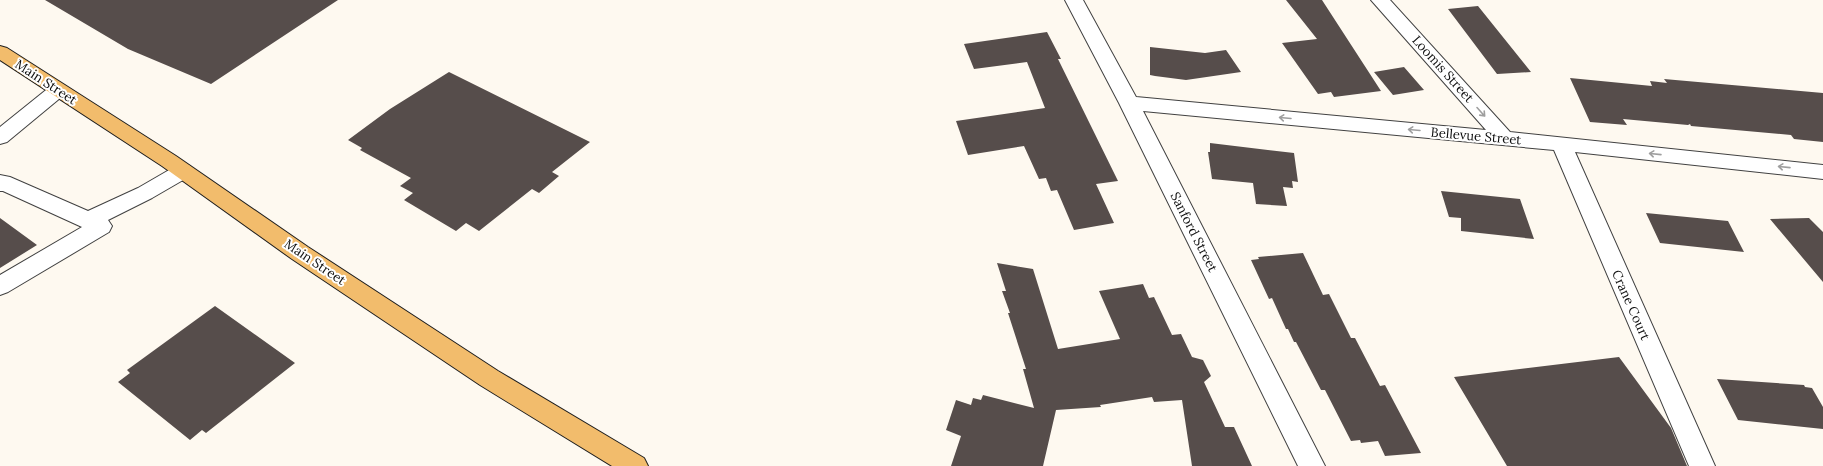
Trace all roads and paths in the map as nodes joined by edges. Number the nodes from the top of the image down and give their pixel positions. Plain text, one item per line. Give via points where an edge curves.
1 (1074, 0) edge
2 (1380, 0) edge
3 (0, 52) edge
4 (58, 90) junction
5 (1129, 103) junction
6 (0, 137) edge
7 (1505, 139) junction
8 (1561, 144) junction
9 (183, 171) junction
10 (1823, 172) edge
11 (0, 184) edge
12 (89, 220) junction
13 (0, 286) edge
14 (635, 466) edge
15 (1312, 466) edge
16 (1702, 466) edge

1 - 5 street, Sanford Street
2 -> 7 street, Loomis Street
3 - 4 main road, Main Street
4 - 6 street
4 - 9 main road, Main Street
7 -> 5 street, Bellevue Street
5 - 15 street, Sanford Street
7 - 8 street, Bellevue Street
10 -> 8 street, Bellevue Street
8 - 16 street, Crane Court
9 - 12 street
9 - 14 main road, Main Street via 300,253 489,378
11 - 12 street via 3,182
12 - 13 street via 101,226

